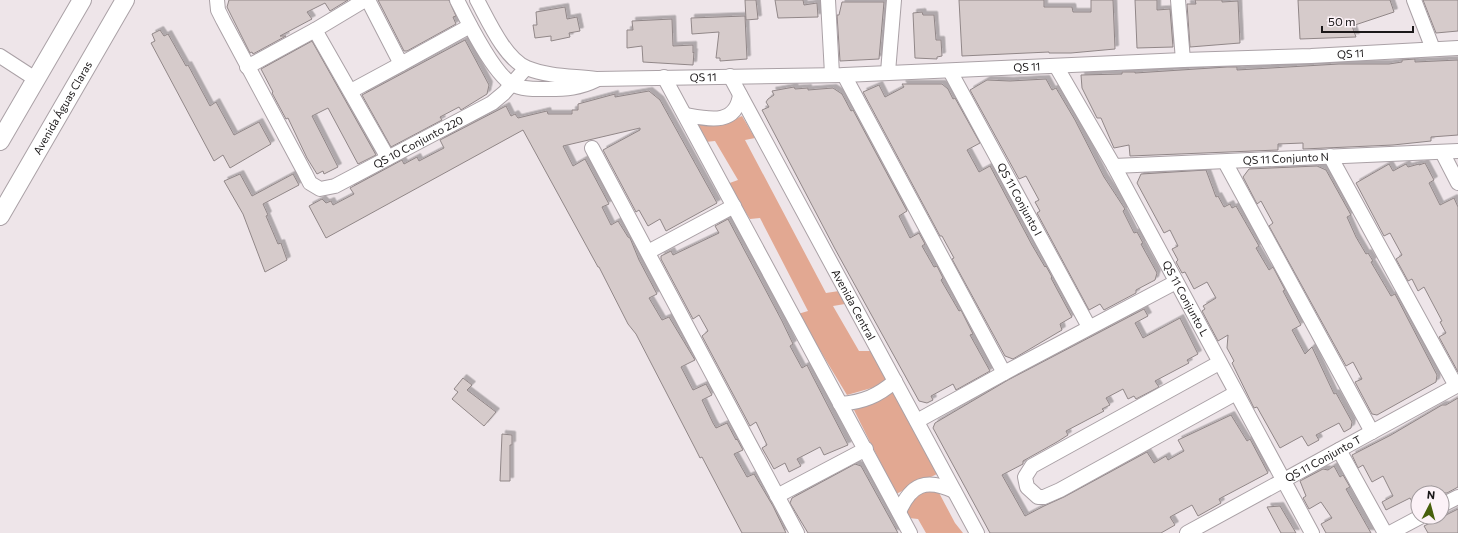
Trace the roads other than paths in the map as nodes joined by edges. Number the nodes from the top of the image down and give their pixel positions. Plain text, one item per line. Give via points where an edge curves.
1 (82, 0) edge
2 (125, 0) edge
3 (217, 0) edge
4 (366, 0) edge
5 (456, 0) edge
6 (477, 0) edge
7 (828, 0) edge
8 (894, 0) edge
9 (1178, 0) edge
10 (1414, 0) edge
11 (470, 26) junction
12 (315, 30) junction
13 (1458, 48) edge
14 (1433, 49) junction
15 (0, 56) edge
16 (1183, 60) junction
17 (401, 64) junction
18 (1056, 66) junction
19 (247, 67) junction
20 (526, 68) junction
21 (950, 71) junction
22 (888, 72) junction
23 (838, 75) junction
24 (730, 76) junction
25 (664, 77) junction
26 (596, 79) junction
27 (37, 80) junction
28 (512, 84) junction
29 (351, 91) junction
30 (740, 95) junction
31 (686, 115) junction
32 (0, 141) edge
33 (592, 148) dead end
34 (1458, 151) edge
35 (1442, 152) junction
36 (1330, 156) junction
37 (388, 158) junction
38 (1225, 162) junction
39 (1114, 166) junction
40 (1458, 183) edge
41 (734, 206) junction
42 (0, 216) edge
43 (648, 252) junction
44 (1176, 282) junction
45 (1089, 327) junction
46 (1219, 363) junction
47 (1004, 373) junction
48 (895, 381) junction
49 (1457, 385) edge
50 (1236, 393) junction
51 (840, 404) junction
52 (917, 421) junction
53 (1372, 432) junction
54 (866, 449) junction
55 (1339, 450) junction
56 (1284, 481) junction
57 (954, 491) junction
58 (777, 496) junction
59 (899, 512) junction
60 (1410, 522) edge
61 (797, 533) edge
62 (910, 533) edge
63 (976, 533) edge
64 (1187, 533) edge
65 (1312, 533) edge
66 (1385, 533) edge
67 (1390, 533) edge

1 - 27 main road
2 - 42 main road, Avenida Águas Claras
3 - 19 street, QS 10 Conjunto 220 via 218,10
4 - 12 street
4 - 17 street
5 - 11 street
6 - 20 street via 508,52 515,61
7 - 23 street
8 - 22 street
9 - 16 street
10 - 14 street
11 - 17 street
11 - 28 street via 496,68
12 - 19 street
12 - 29 street
13 - 14 street, QS 11
14 - 16 street, QS 11
15 - 27 street
16 - 18 street, QS 11
17 - 29 street
18 - 21 street, QS 11
18 - 39 street, QS 11 Conjunto L
19 - 37 street, QS 10 Conjunto 220 via 310,183 315,187 327,189
20 - 26 street, QS 11 via 562,76
20 - 28 street, QS 10 Conjunto 220
21 - 22 street, QS 11
21 - 45 street, QS 11 Conjunto I
22 - 23 street, QS 11
23 - 24 street, QS 11
23 - 47 street
24 - 25 street, QS 11
24 - 30 street, Avenida Central
25 - 26 street, QS 11
25 - 31 street
26 - 28 street, QS 11 via 579,87 557,89 533,89
27 - 32 main road
28 - 37 street, QS 10 Conjunto 220 via 492,103
29 - 37 street
30 - 31 street via 737,107 725,118 706,119
30 - 48 street, Avenida Central
31 - 41 street
33 - 43 street
34 - 35 street, QS 11 Conjunto N
35 - 36 street, QS 11 Conjunto N
35 - 40 street
36 - 38 street, QS 11 Conjunto N
36 - 49 street
38 - 39 street, QS 11 Conjunto N
38 - 53 street
39 - 44 street, QS 11 Conjunto L
41 - 43 street
41 - 51 street
43 - 58 street
44 - 45 street
44 - 46 street, QS 11 Conjunto L
45 - 47 street
46 - 50 street, QS 11 Conjunto L
46 - 50 street via 1032,466 1025,477 1027,487 1038,497 1055,492
47 - 52 street
48 - 51 street via 870,398 856,403
48 - 52 street, Avenida Central
49 - 53 street, QS 11 Conjunto T
50 - 56 street, QS 11 Conjunto L
51 - 54 street
52 - 57 street, Avenida Central
53 - 55 street, QS 11 Conjunto T
54 - 58 street
54 - 59 street
55 - 56 street, QS 11 Conjunto T
55 - 66 street
56 - 64 street, QS 11 Conjunto T
56 - 65 street, QS 11 Conjunto L
57 - 59 street via 943,486 923,485 906,496
57 - 63 street, Avenida Central
58 - 61 street
59 - 62 street
60 - 67 street

